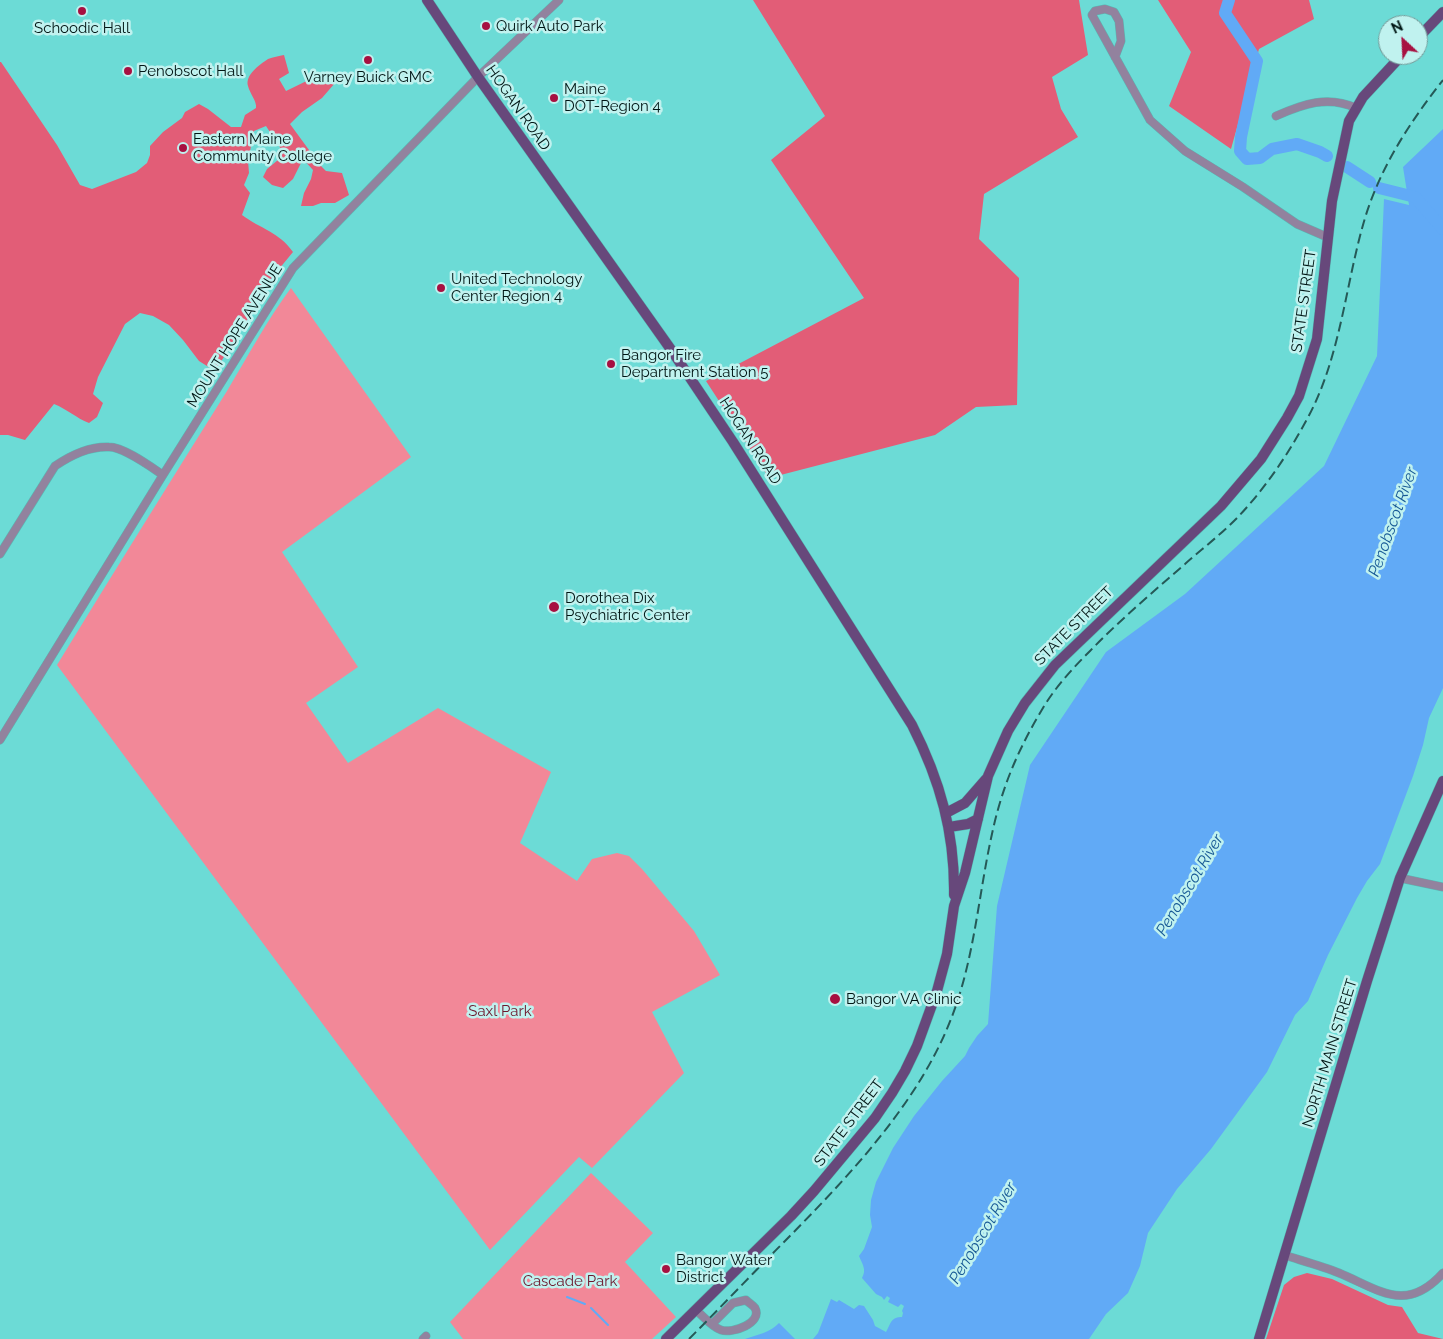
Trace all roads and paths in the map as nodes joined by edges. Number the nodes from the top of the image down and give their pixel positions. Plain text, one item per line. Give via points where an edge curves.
1 (427, 0) edge
2 (559, 0) edge
3 (1443, 12) edge
4 (1428, 28) edge
5 (1115, 57) junction
6 (1392, 65) edge
7 (478, 77) junction
8 (1356, 108) junction
9 (1276, 116) dead end
10 (1327, 237) junction
11 (163, 475) junction
12 (0, 554) edge
13 (0, 740) edge
14 (988, 776) junction
15 (1443, 780) edge
16 (946, 813) junction
17 (978, 819) junction
18 (949, 827) junction
19 (1400, 878) junction
20 (1443, 888) edge
21 (954, 906) junction
22 (1284, 1255) junction
23 (1443, 1273) edge
24 (696, 1310) junction
25 (712, 1324) junction
26 (666, 1339) edge
27 (1259, 1339) edge

1 - 7 main road, HOGAN ROAD
2 - 7 street, MOUNT HOPE AVENUE
3 - 4 main road
5 - 5 street via 1092,16 1095,11 1105,9 1114,12 1119,21 1121,41
5 - 10 street via 1150,120 1185,150 1296,224
6 - 8 main road, STATE STREET
7 - 11 street, MOUNT HOPE AVENUE via 293,268
7 - 16 main road, HOGAN ROAD via 672,351 791,532 912,725 926,752
8 - 9 street via 1322,101
8 - 10 main road, STATE STREET via 1346,133
10 - 14 main road, STATE STREET via 1315,346 1299,396 1276,437 1221,506 1054,665 1008,731
11 - 12 street via 136,457 110,446 93,448 67,458 55,466
11 - 13 street, MOUNT HOPE AVENUE
14 - 16 main road via 965,803
14 - 17 main road, STATE STREET
15 - 19 main road, NORTH MAIN STREET
16 - 18 main road, HOGAN ROAD
17 - 18 main road
17 - 21 main road, STATE STREET
18 - 21 main road, HOGAN ROAD
19 - 20 street
19 - 22 main road, NORTH MAIN STREET
21 - 24 main road, STATE STREET via 937,992 917,1046 892,1093 814,1191
22 - 23 street via 1338,1272 1386,1294 1404,1296 1417,1293
22 - 27 main road, NORTH MAIN STREET
24 - 25 street
24 - 26 main road, STATE STREET
25 - 25 street via 730,1332 742,1328 754,1319 755,1309 746,1300 733,1303

